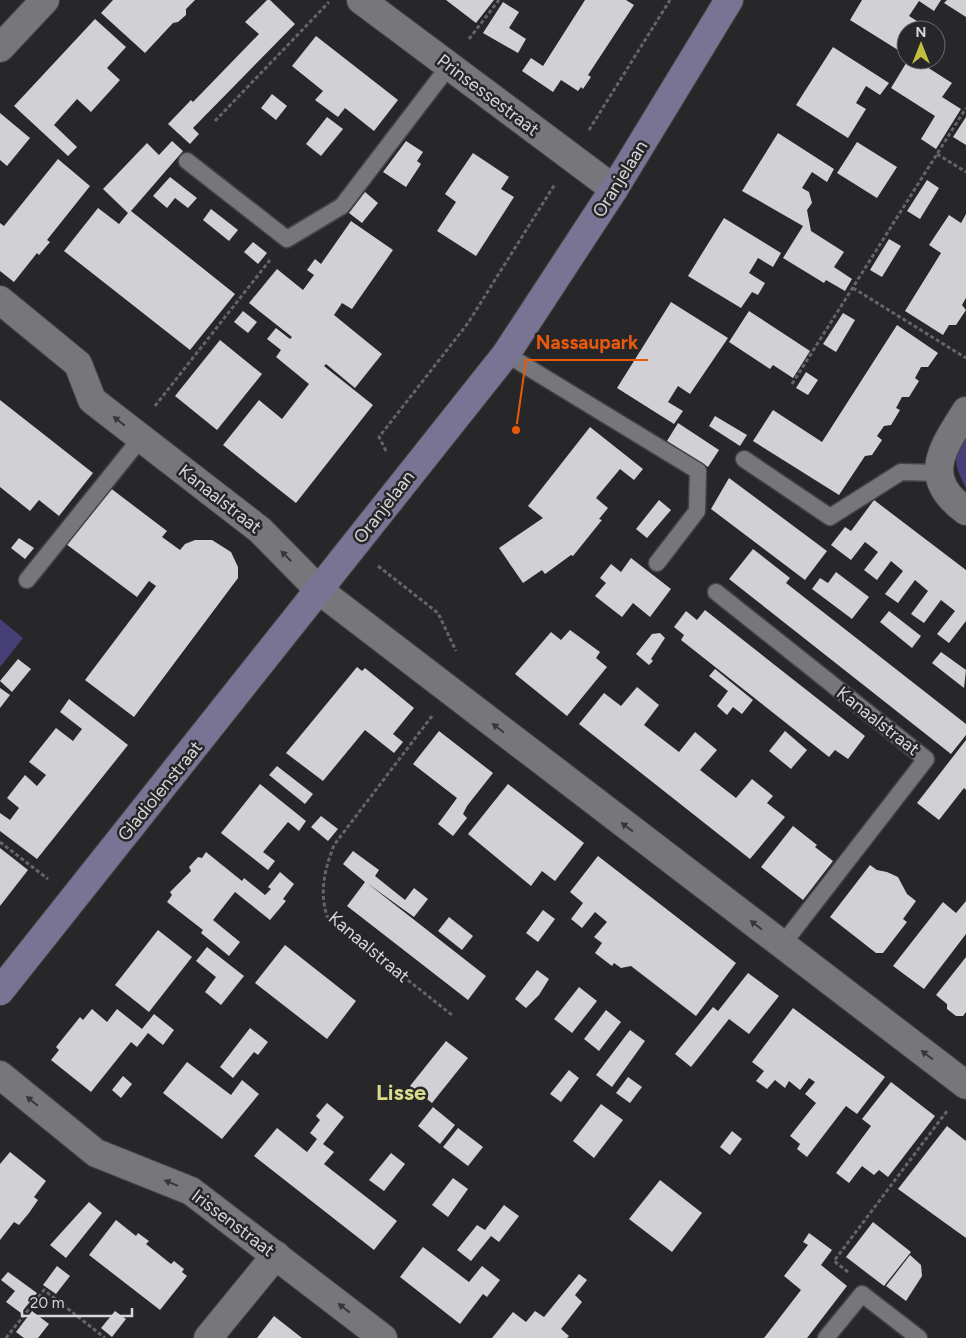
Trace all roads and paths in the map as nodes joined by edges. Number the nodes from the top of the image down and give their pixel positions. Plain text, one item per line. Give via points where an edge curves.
1 (45, 0) edge
2 (331, 0) edge
3 (361, 0) edge
4 (500, 0) edge
5 (670, 0) edge
6 (729, 0) edge
7 (0, 48) edge
8 (449, 66) junction
9 (966, 108) edge
10 (215, 121) dead end
11 (937, 154) junction
12 (572, 158) junction
13 (188, 161) dead end
14 (966, 172) edge
15 (614, 189) junction
16 (287, 239) junction
17 (853, 288) junction
18 (0, 300) edge
19 (506, 354) junction
20 (966, 358) edge
21 (792, 384) dead end
22 (966, 411) edge
23 (138, 435) junction
24 (744, 459) dead end
25 (938, 474) junction
26 (401, 483) junction
27 (966, 511) edge
28 (353, 547) junction
29 (657, 563) dead end
30 (27, 580) dead end
31 (320, 591) junction
32 (716, 592) dead end
33 (459, 657) dead end
34 (450, 692) junction
35 (0, 842) edge
36 (74, 899) junction
37 (782, 945) junction
38 (0, 991) edge
39 (452, 1015) dead end
40 (0, 1075) edge
41 (966, 1085) edge
42 (948, 1111) dead end
43 (276, 1255) junction
44 (862, 1294) junction
45 (6, 1338) edge
46 (105, 1338) edge
47 (208, 1338) edge
48 (383, 1338) edge
49 (826, 1338) edge
50 (919, 1338) edge

1 - 7 street
2 - 10 path
3 - 8 street, Prinsessestraat
4 - 8 path
5 - 12 path
6 - 15 main road, Oranjelaan
8 - 12 street, Prinsessestraat
8 - 16 lane via 342,206
9 - 11 path
11 - 14 path
11 - 17 path
12 - 15 street, Prinsessestraat
12 - 26 path via 468,323 379,437
13 - 16 lane
15 - 19 main road, Oranjelaan
16 - 23 path
17 - 20 path
17 - 21 path
23 -> 18 street, Kanaalstraat via 92,400 78,364
19 - 26 main road, Oranjelaan
19 - 29 lane via 698,471 697,511
22 - 25 street via 942,449
23 - 30 lane
31 -> 23 street, Kanaalstraat via 260,530
24 - 25 lane via 830,517 901,472
25 - 27 street via 952,500
26 - 28 main road, Oranjelaan
28 - 31 main road, Oranjelaan
28 - 33 path via 438,612
31 - 34 street, Kanaalstraat
31 - 36 main road, Gladiolenstraat
32 - 37 lane, Kanaalstraat via 926,760
37 -> 34 street, Kanaalstraat
34 - 39 path, Kanaalstraat via 334,845 325,869 322,901 327,916
35 - 36 path
36 - 38 main road, Gladiolenstraat
41 -> 37 street, Kanaalstraat
43 -> 40 street, Irissenstraat via 191,1191 96,1153
42 - 44 path via 834,1261 857,1279
43 - 47 street
48 -> 43 street, Irissenstraat
44 - 49 lane
44 - 50 lane
45 - 46 path via 44,1290

